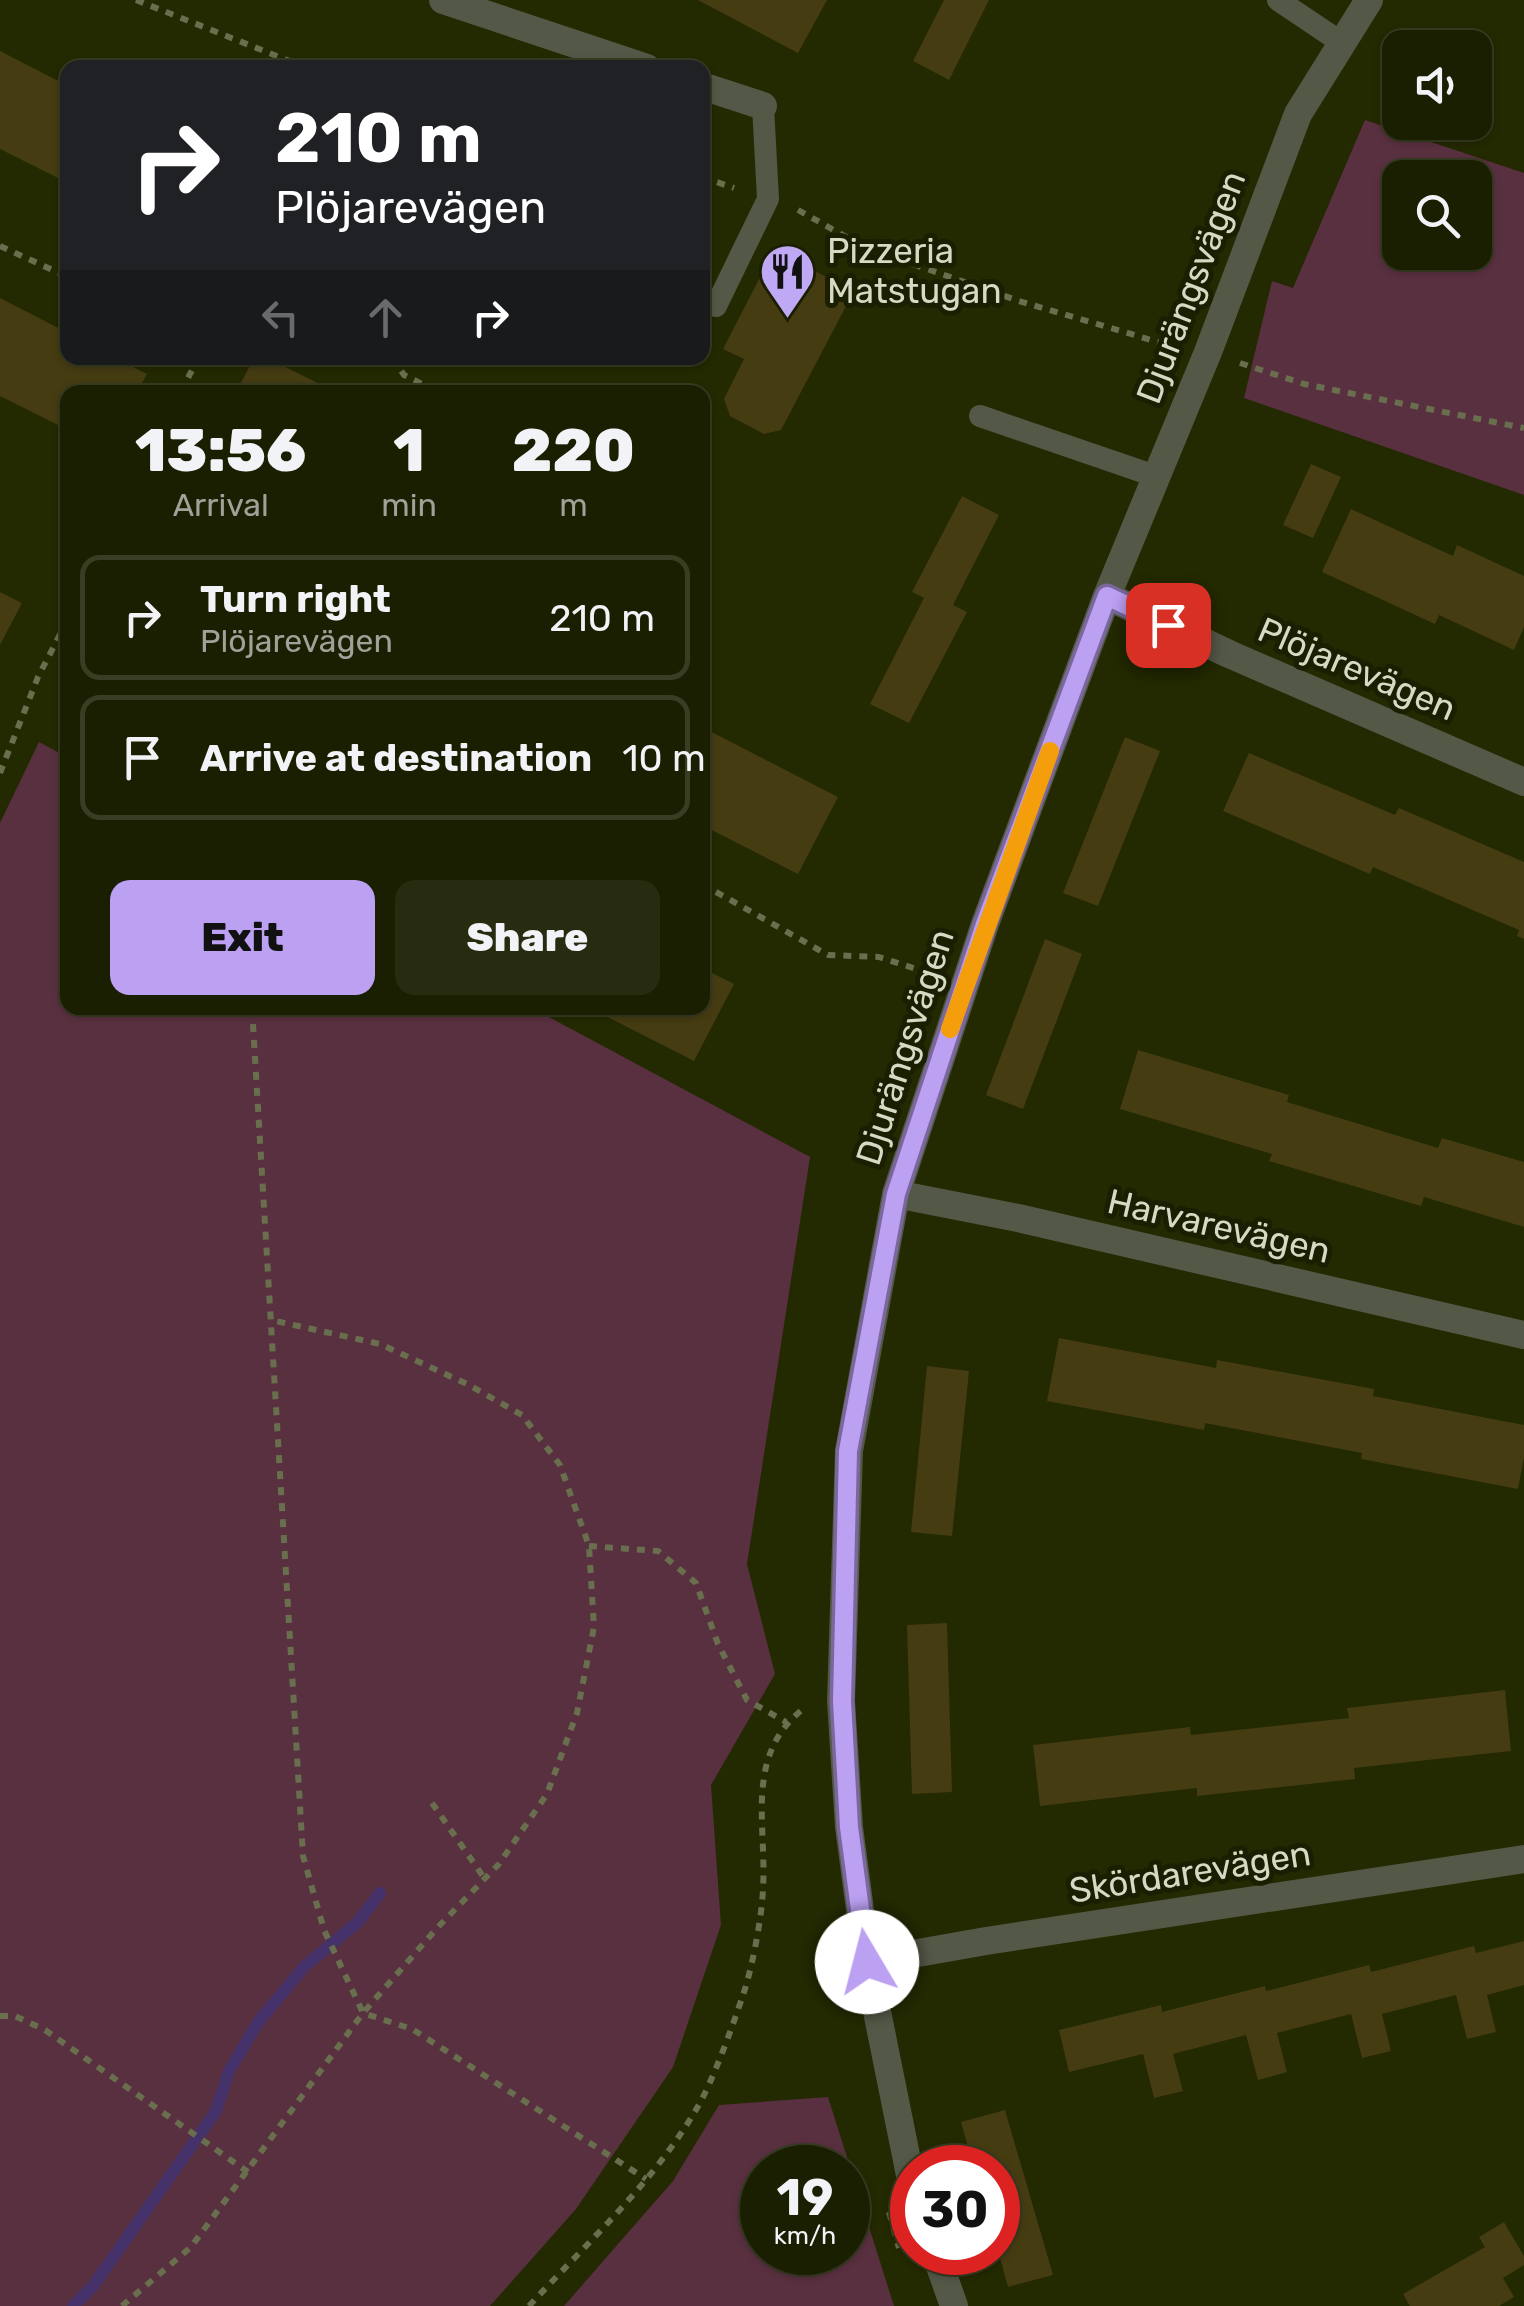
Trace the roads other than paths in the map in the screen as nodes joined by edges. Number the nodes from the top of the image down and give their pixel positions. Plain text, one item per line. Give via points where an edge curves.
1 (443, 0) edge
2 (1278, 0) edge
3 (1369, 0) edge
4 (1342, 43) junction
5 (623, 60) edge
6 (710, 89) edge
7 (763, 106) joint
8 (716, 306) dead end
9 (980, 416) dead end
10 (1156, 476) junction
11 (1107, 596) junction
12 (1524, 782) edge
13 (896, 1194) junction
14 (1524, 1336) edge
15 (1524, 1859) edge
16 (867, 1962) junction
17 (904, 2145) edge
18 (943, 2275) edge
19 (954, 2306) edge

1 - 5 street
2 - 4 lane
3 - 4 street, Djurängsvägen
4 - 10 street, Djurängsvägen via 1298,114
6 - 7 street
7 - 8 lane via 768,199
9 - 10 lane
10 - 11 street, Djurängsvägen
11 - 12 street, Plöjarevägen
11 - 13 street, Djurängsvägen
13 - 14 street, Harvarevägen
13 - 16 street, Djurängsvägen via 848,1451 842,1701 849,1827
15 - 16 street, Skördarevägen
16 - 17 street, Djurängsvägen
18 - 19 street

